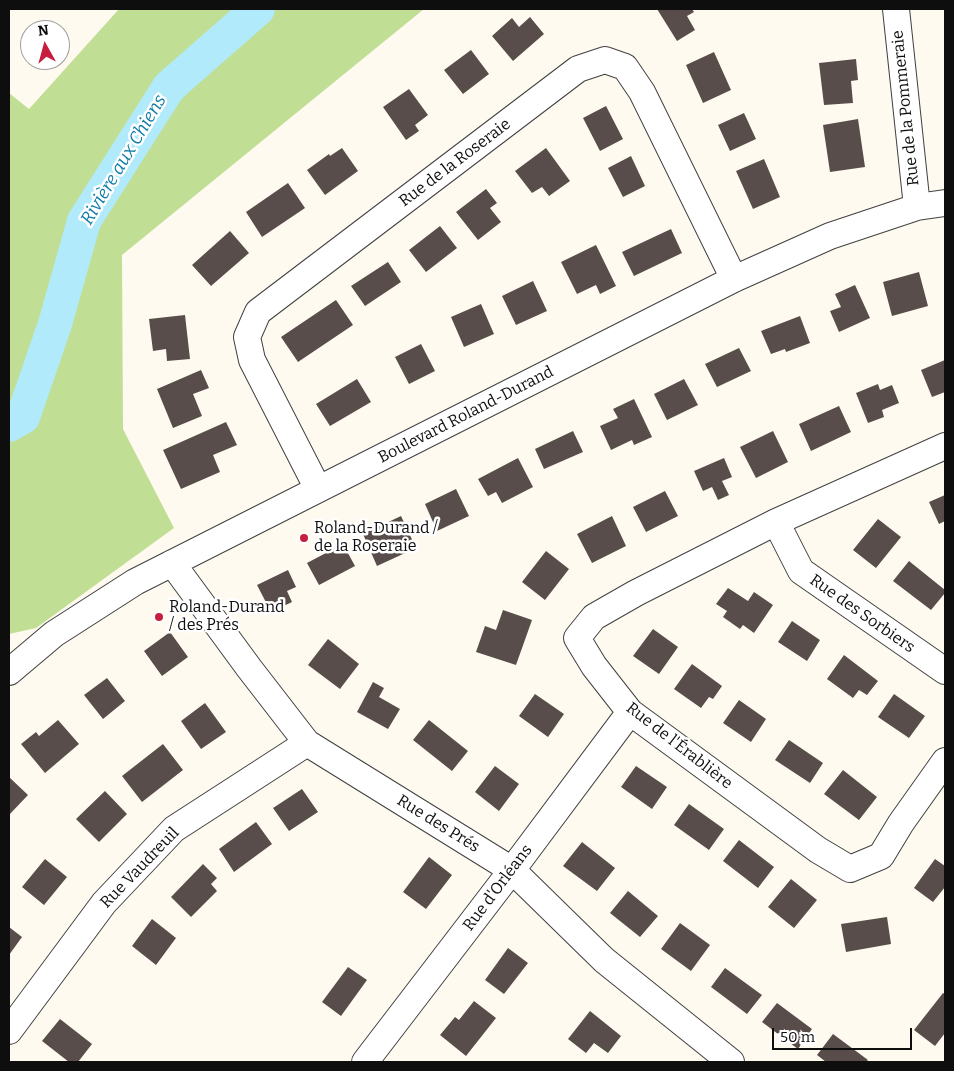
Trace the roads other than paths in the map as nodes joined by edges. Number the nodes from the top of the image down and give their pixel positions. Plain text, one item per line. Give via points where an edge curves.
1 (896, 9) edge
2 (945, 203) edge
3 (917, 208) junction
4 (734, 279) junction
5 (945, 446) edge
6 (318, 490) junction
7 (776, 522) junction
8 (172, 563) junction
9 (945, 671) edge
10 (9, 672) edge
11 (630, 712) junction
12 (307, 743) junction
13 (945, 761) edge
14 (512, 870) junction
15 (9, 1031) edge
16 (365, 1062) edge
17 (731, 1062) edge

1 - 3 street, Rue de la Pommeraie
2 - 3 street, Boulevard Roland-Durand
3 - 4 street, Boulevard Roland-Durand via 830,236
4 - 6 street, Boulevard Roland-Durand
4 - 6 street, Rue de la Roseraie via 642,92 625,67 605,60 578,69 258,312 247,337 252,360
5 - 7 street, Rue de l'Érablière
6 - 8 street, Boulevard Roland-Durand
7 - 9 street, Rue des Sorbiers via 800,571
7 - 11 street, Rue de l'Érablière via 594,617 577,638
8 - 10 street, Boulevard Roland-Durand via 135,582 54,634
8 - 12 street, Rue des Prés
11 - 13 street, Rue de l'Érablière via 818,850 850,869 881,856
11 - 14 street, Rue d'Orléans
12 - 14 street, Rue des Prés
12 - 15 street, Rue Vaudreuil via 174,829 104,903
14 - 16 street, Rue d'Orléans
14 - 17 street, Rue des Prés via 604,960

